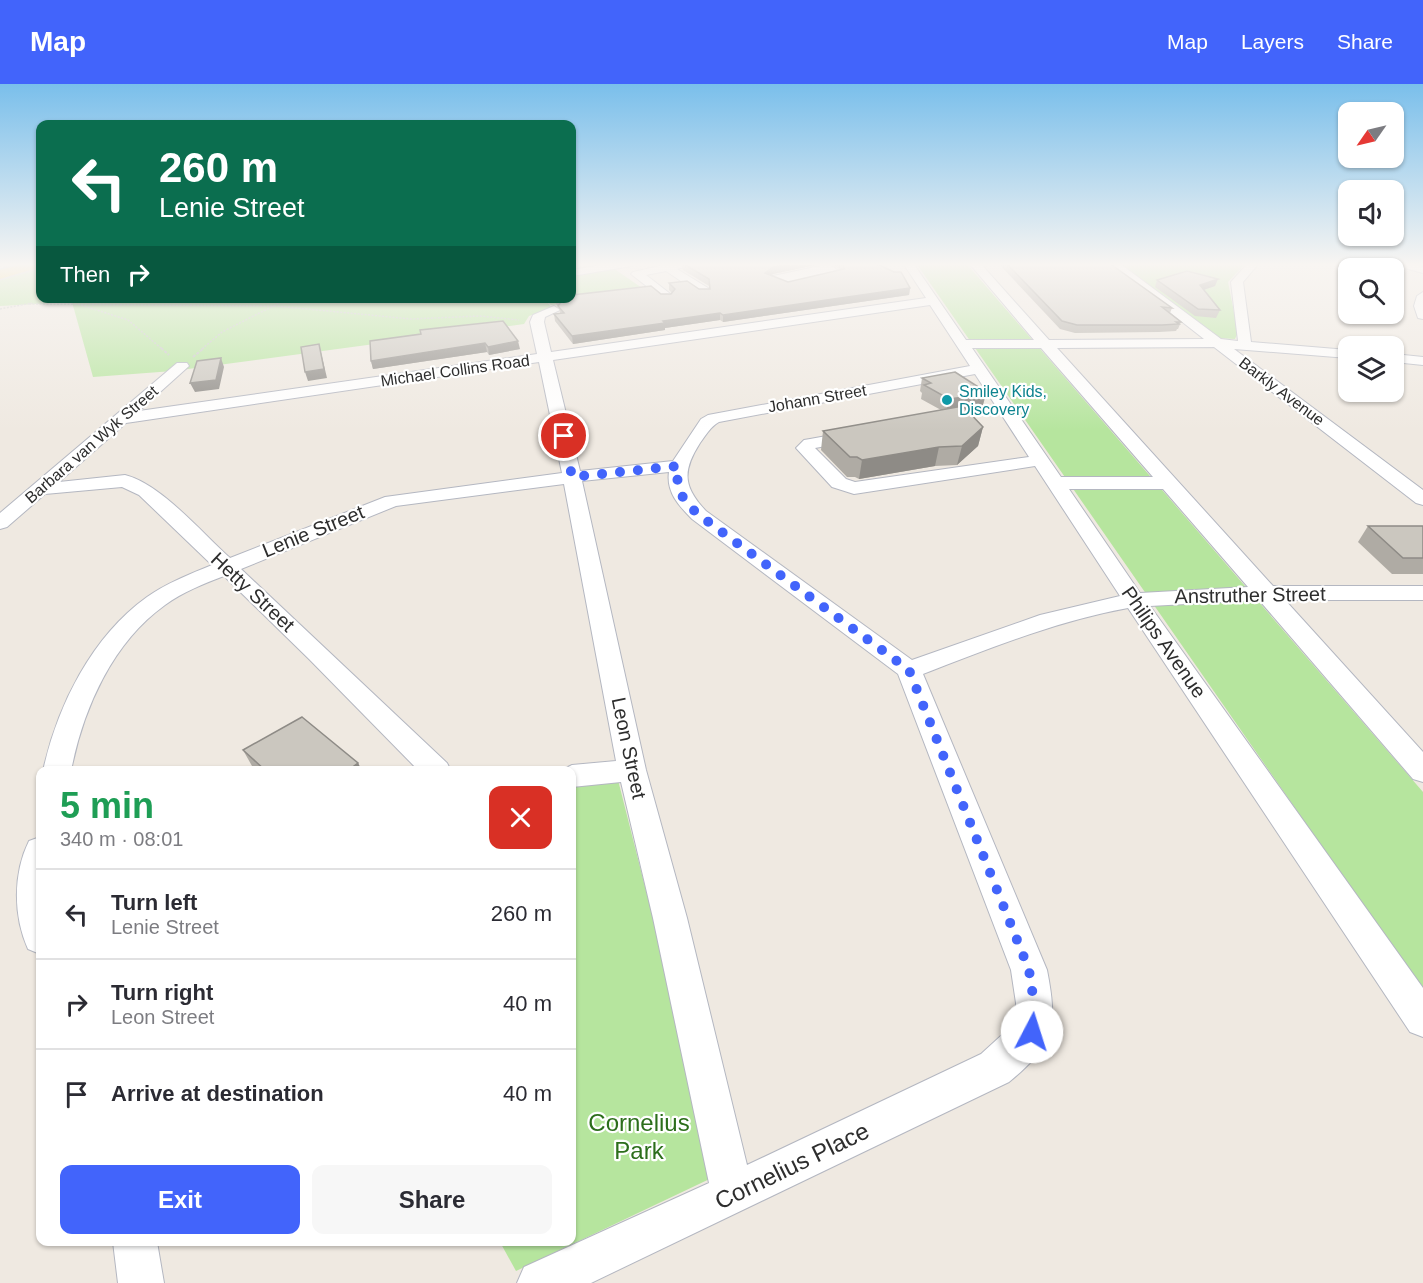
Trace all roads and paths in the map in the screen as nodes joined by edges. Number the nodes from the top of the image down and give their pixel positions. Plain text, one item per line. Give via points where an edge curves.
1 (125, 319) edge
2 (249, 319) edge
3 (515, 319) edge
4 (537, 319) edge
5 (807, 319) edge
6 (946, 319) edge
7 (1024, 319) edge
8 (1185, 319) edge
9 (1242, 319) edge
10 (522, 322) dead end
11 (1045, 342) junction
12 (1217, 343) junction
13 (964, 344) junction
14 (1245, 345) junction
15 (1338, 353) edge
16 (547, 356) junction
17 (1404, 359) edge
18 (1423, 361) edge
19 (182, 366) junction
20 (981, 369) junction
21 (120, 419) junction
22 (870, 433) edge
23 (1042, 460) junction
24 (678, 466) junction
25 (572, 477) junction
26 (1057, 483) junction
27 (1169, 483) junction
28 (39, 489) junction
29 (1423, 499) edge
30 (0, 523) edge
31 (225, 566) junction
32 (1266, 593) junction
33 (1423, 593) edge
34 (1134, 600) junction
35 (909, 670) junction
36 (58, 766) edge
37 (432, 766) edge
38 (632, 770) junction
39 (1423, 771) edge
40 (576, 776) edge
41 (36, 879) edge
42 (36, 924) edge
43 (1423, 1019) edge
44 (733, 1194) junction
45 (136, 1246) edge
46 (141, 1283) edge
47 (540, 1283) edge

1 - 19 path
2 - 19 path via 222,332
3 - 10 path
4 - 16 street, Leon Street
5 - 16 street, Michael Collins Road
6 - 13 street, Philips Avenue
7 - 11 street
8 - 12 street, Barkly Avenue
9 - 14 street
11 - 12 street
11 - 13 street
11 - 27 street
12 - 14 street
12 - 29 street, Barkly Avenue
13 - 20 street, Philips Avenue
14 - 15 street
16 - 21 street, Michael Collins Road
16 - 25 street, Leon Street
17 - 18 street
19 - 21 street, Barbara van Wyk Street
20 - 23 street, Philips Avenue
20 - 24 street, Johann Street via 720,415 707,422
21 - 28 street, Barbara van Wyk Street
22 - 23 street via 813,443 806,448 839,483 854,488
23 - 26 street, Philips Avenue
24 - 25 street, Lenie Street
24 - 35 street via 681,496 699,515
25 - 31 street, Lenie Street via 392,501
25 - 38 street, Leon Street
26 - 27 street
26 - 34 street, Philips Avenue
27 - 32 street
28 - 30 street, Barbara van Wyk Street
28 - 31 street, Hetty Street via 113,481 133,483 153,496
31 - 36 street, Lenie Street via 151,605 114,647 80,696
31 - 37 street, Hetty Street
32 - 33 street, Anstruther Street
32 - 34 street, Anstruther Street
32 - 39 street
34 - 35 street, Anstruther Street via 1050,620
34 - 43 street, Philips Avenue
35 - 44 street, Cornelius Place via 1029,970 1036,1016 1032,1032 1018,1051 994,1068
38 - 40 street
38 - 44 street, Leon Street
41 - 42 street
44 - 47 street, Cornelius Place
45 - 46 street

